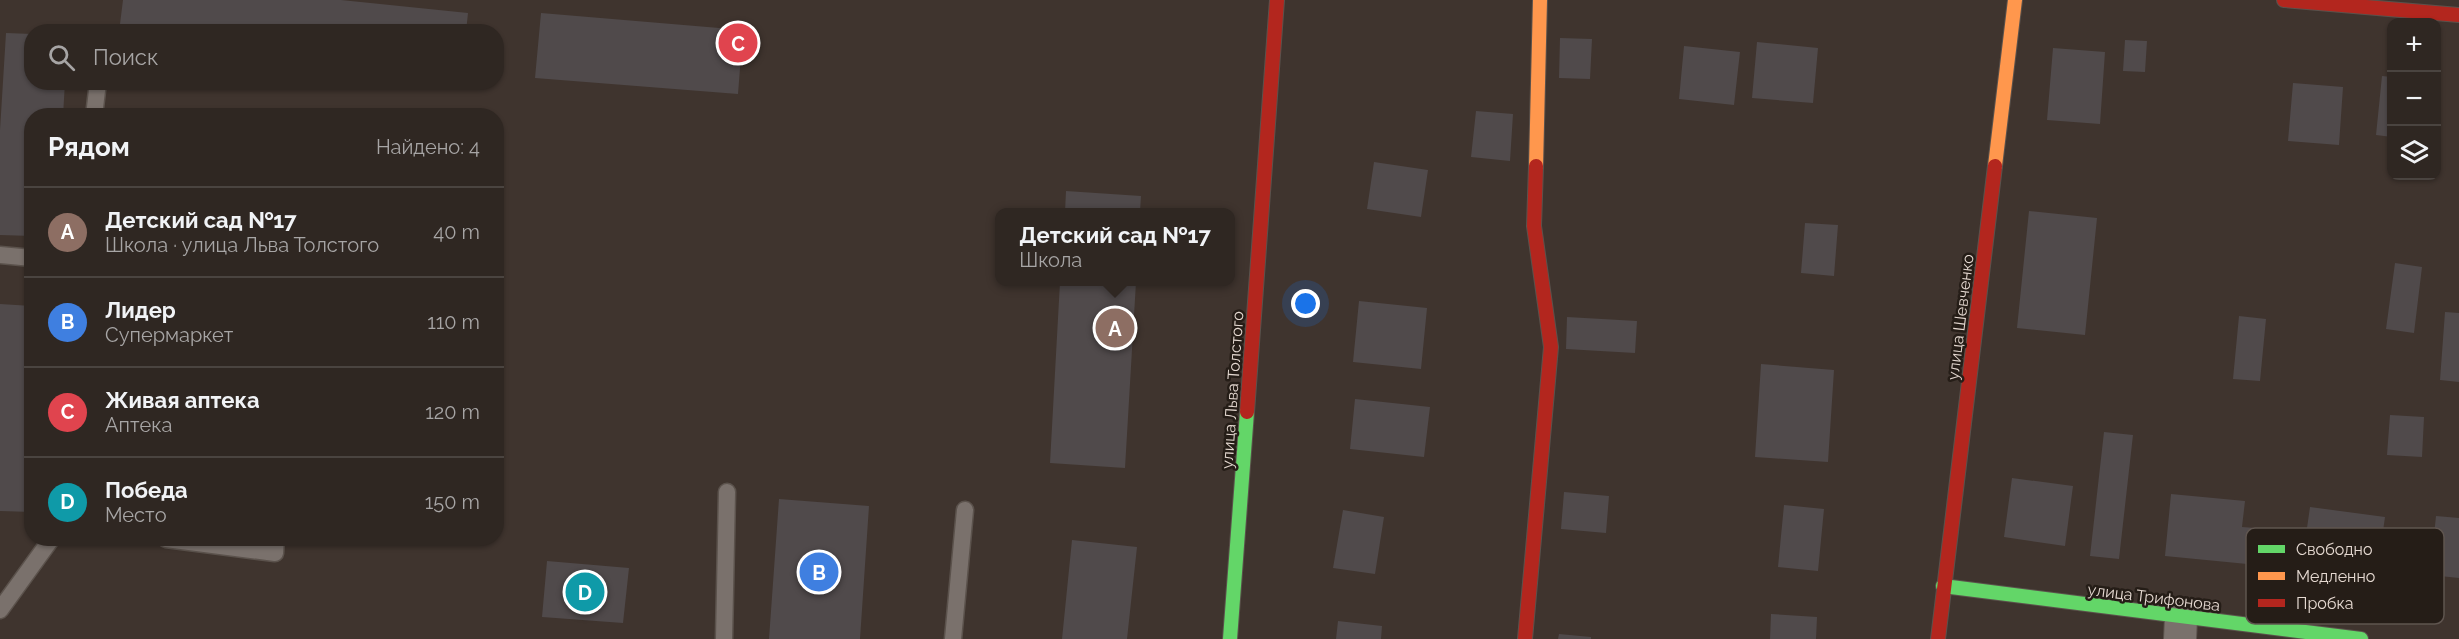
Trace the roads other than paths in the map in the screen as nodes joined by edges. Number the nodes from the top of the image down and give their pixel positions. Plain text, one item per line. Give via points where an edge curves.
1 (1277, 0) edge
2 (1540, 0) edge
3 (2015, 0) edge
4 (2284, 0) edge
5 (2459, 15) edge
6 (97, 90) edge
7 (95, 108) edge
8 (0, 255) edge
9 (24, 257) edge
10 (727, 492) dead end
11 (965, 510) dead end
12 (46, 546) edge
13 (220, 546) edge
14 (275, 546) edge
15 (1944, 586) junction
16 (0, 610) edge
17 (2181, 628) edge
18 (724, 639) edge
19 (953, 639) edge
20 (1230, 639) edge
21 (1524, 639) edge
22 (1938, 639) edge
23 (2361, 639) edge

1 - 20 street, улица Льва Толстого
2 - 21 street via 1534,226 1551,347
3 - 15 street, улица Шевченко
4 - 5 street
6 - 7 lane
8 - 9 lane
10 - 18 lane
11 - 19 lane
12 - 16 lane
13 - 14 lane via 275,553
15 - 17 street, улица Трифонова
15 - 22 street, улица Шевченко
17 - 23 street, улица Трифонова

